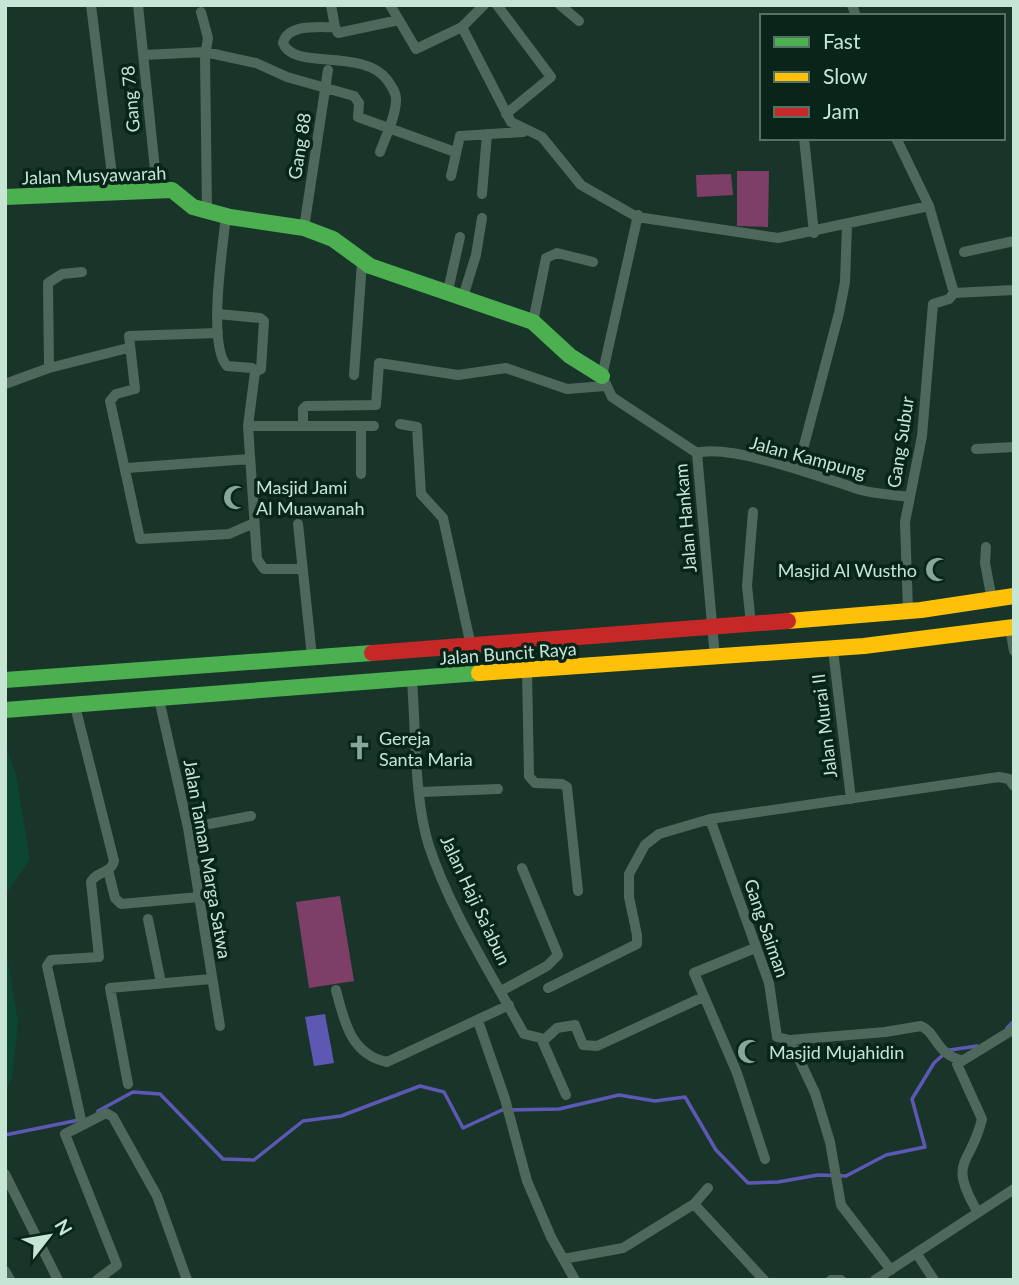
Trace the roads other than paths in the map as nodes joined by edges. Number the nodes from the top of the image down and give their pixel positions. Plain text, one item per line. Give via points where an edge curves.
1 (91, 5) edge
2 (138, 5) edge
3 (331, 5) edge
4 (390, 5) edge
5 (484, 5) edge
6 (496, 5) edge
7 (560, 5) edge
8 (201, 12) dead end
9 (399, 20) junction
10 (579, 21) dead end
11 (335, 27) junction
12 (462, 27) junction
13 (205, 52) junction
14 (144, 55) junction
15 (328, 70) dead end
16 (326, 87) junction
17 (506, 114) junction
18 (389, 128) junction
19 (525, 131) junction
20 (487, 134) junction
21 (804, 140) edge
22 (897, 140) edge
23 (380, 152) dead end
24 (455, 152) junction
25 (452, 176) dead end
26 (156, 189) junction
27 (114, 191) junction
28 (482, 194) dead end
29 (5, 197) edge
30 (929, 206) junction
31 (207, 211) junction
32 (226, 216) junction
33 (637, 216) junction
34 (482, 218) dead end
35 (847, 225) junction
36 (304, 228) junction
37 (814, 233) junction
38 (460, 237) dead end
39 (1014, 241) edge
40 (964, 251) dead end
41 (362, 262) junction
42 (593, 262) dead end
43 (82, 272) dead end
44 (1014, 290) edge
45 (954, 293) junction
46 (454, 297) junction
47 (218, 314) junction
48 (533, 322) junction
49 (218, 333) junction
50 (128, 348) junction
51 (49, 368) junction
52 (255, 372) junction
53 (354, 375) dead end
54 (604, 381) junction
55 (5, 384) edge
56 (400, 424) dead end
57 (248, 426) junction
58 (303, 426) junction
59 (361, 426) junction
60 (374, 426) dead end
61 (1014, 447) edge
62 (976, 449) dead end
63 (697, 453) junction
64 (249, 459) junction
65 (127, 468) junction
66 (797, 468) junction
67 (361, 474) dead end
68 (909, 497) junction
69 (752, 512) dead end
70 (254, 523) junction
71 (298, 524) dead end
72 (986, 547) dead end
73 (303, 569) junction
74 (1014, 596) edge
75 (992, 600) junction
76 (908, 611) junction
77 (751, 624) junction
78 (1012, 627) edge
79 (711, 628) junction
80 (471, 646) junction
81 (833, 650) junction
82 (1014, 651) edge
83 (312, 657) junction
84 (715, 658) junction
85 (527, 670) junction
86 (5, 680) edge
87 (412, 681) junction
88 (159, 699) junction
89 (75, 706) junction
90 (5, 710) edge
91 (1014, 786) edge
92 (498, 789) dead end
93 (421, 792) junction
94 (851, 799) junction
95 (251, 816) dead end
96 (710, 819) junction
97 (188, 828) junction
98 (522, 868) dead end
99 (108, 870) junction
100 (578, 891) dead end
101 (199, 897) junction
102 (148, 919) dead end
103 (755, 948) junction
104 (211, 979) junction
105 (160, 983) junction
106 (548, 988) dead end
107 (336, 990) dead end
108 (501, 991) junction
109 (703, 997) junction
110 (509, 1005) junction
111 (478, 1021) junction
112 (220, 1027) dead end
113 (1014, 1029) edge
114 (790, 1040) junction
115 (543, 1041) junction
116 (960, 1060) junction
117 (128, 1084) dead end
118 (566, 1095) dead end
119 (81, 1123) junction
120 (765, 1159) dead end
121 (5, 1174) edge
122 (708, 1188) dead end
123 (1014, 1189) edge
124 (694, 1205) junction
125 (976, 1210) junction
126 (917, 1254) junction
127 (564, 1259) junction
128 (891, 1270) junction
129 (5, 1271) edge
130 (10, 1280) edge
131 (58, 1280) edge
132 (97, 1280) edge
133 (187, 1280) edge
134 (575, 1280) edge
135 (764, 1280) edge
136 (831, 1280) edge
137 (841, 1280) edge
138 (875, 1280) edge
139 (933, 1280) edge

1 - 27 street
2 - 14 street, Gang 78
3 - 11 street
4 - 9 street
5 - 12 street
6 - 17 street via 551,77
7 - 10 street
8 - 13 street via 208,38
9 - 11 street via 338,33
9 - 12 street via 416,49
11 - 18 street via 293,31 284,39 285,49 295,55 372,65 394,91
12 - 17 street
13 - 14 street
13 - 16 street via 256,63
13 - 31 street
14 - 26 street, Gang 78
15 - 16 street, Gang 88
16 - 18 street via 354,96 359,103 358,117
16 - 36 street, Gang 88
17 - 19 street
18 - 23 street
18 - 24 street
19 - 20 street
19 - 33 street via 548,142 581,185
20 - 24 street via 460,136
20 - 28 street
21 - 37 street
22 - 30 street
24 - 25 street
26 - 27 main road, Jalan Musyawarah
26 - 31 main road, Jalan Musyawarah via 172,190 190,206
27 - 29 main road, Jalan Musyawarah
30 - 35 street
30 - 45 street
31 - 32 main road, Jalan Musyawarah
32 - 36 main road, Jalan Musyawarah
32 - 47 street
33 - 37 street via 768,238
33 - 54 street
34 - 46 street via 476,255
35 - 37 street
35 - 66 street via 845,282
36 - 41 main road, Jalan Musyawarah via 334,239
38 - 46 street
39 - 40 street
41 - 46 main road, Jalan Musyawarah
41 - 53 street
42 - 48 street via 557,253 546,258
43 - 51 street via 62,274 48,283
44 - 45 street
45 - 68 street, Gang Subur via 933,304 922,436
46 - 48 main road, Jalan Musyawarah
47 - 49 street
47 - 52 street via 264,321 261,369
48 - 54 main road, Jalan Musyawarah
49 - 50 street via 129,336
49 - 52 street via 222,361
50 - 51 street
50 - 65 street via 135,389 116,394 110,401
51 - 55 street
52 - 57 street
54 - 58 street via 567,389 506,368 458,375 379,363 375,406 306,406
54 - 63 street, Jalan Hankam via 612,397
56 - 80 street via 417,427 421,494 443,518
57 - 58 street
57 - 64 street
58 - 59 street
59 - 60 street
59 - 67 street
61 - 62 street
63 - 66 street, Jalan Kampung via 710,450
63 - 79 street, Jalan Hankam
64 - 65 street
64 - 70 street
65 - 70 street via 140,539 229,534
66 - 68 street, Jalan Kampung via 863,490
68 - 76 street, Gang Subur via 905,522
69 - 77 street via 747,586
70 - 73 street via 260,565 270,570
71 - 73 street
72 - 75 street
73 - 83 street
74 - 75 main road, Jalan Buncit Raya
75 - 76 main road, Jalan Buncit Raya
76 - 77 main road, Jalan Buncit Raya
77 - 79 main road, Jalan Buncit Raya
78 - 81 main road, Jalan Buncit Raya
78 - 82 street
79 - 80 main road, Jalan Buncit Raya
79 - 84 street, Jalan Hankam
80 - 83 main road, Jalan Buncit Raya
81 - 84 main road, Jalan Buncit Raya
81 - 94 street, Jalan Murai II
83 - 86 main road, Jalan Buncit Raya
84 - 85 main road, Jalan Buncit Raya
85 - 87 main road, Jalan Buncit Raya
85 - 100 street via 530,776 535,783 567,788
87 - 88 main road, Jalan Buncit Raya
87 - 93 street, Jalan Haji Sa'abun
88 - 89 main road, Jalan Buncit Raya
88 - 97 street, Jalan Taman Marga Satwa
89 - 90 main road, Jalan Buncit Raya
89 - 99 street via 114,860
91 - 94 street via 999,777
92 - 93 street
93 - 108 street, Jalan Haji Sa'abun via 429,847
94 - 96 street
95 - 97 street
96 - 103 street, Gang Saiman
96 - 106 street via 659,834 636,857 629,874 638,934 635,945
97 - 101 street, Jalan Taman Marga Satwa
98 - 108 street via 558,955
99 - 101 street via 121,904
99 - 119 street via 91,882 99,957 51,960 47,966
101 - 104 street, Jalan Taman Marga Satwa
102 - 105 street
103 - 109 street via 694,973
103 - 114 street, Gang Saiman via 769,983 776,1035
104 - 105 street
104 - 112 street, Jalan Taman Marga Satwa
105 - 117 street via 110,990
107 - 111 street via 346,1032 380,1061 396,1059
108 - 110 street, Jalan Haji Sa'abun
109 - 115 street via 597,1046 583,1045 575,1025 557,1028
109 - 120 street via 737,1073
110 - 111 street
110 - 115 street, Jalan Haji Sa'abun via 524,1034
111 - 127 street via 527,1181
113 - 116 street
114 - 116 street via 921,1026 944,1053
114 - 128 street, Gang Saiman via 815,1093 841,1205
115 - 118 street
116 - 125 street via 957,1069 982,1119 960,1173
119 - 132 street via 66,1131 65,1138 117,1265
119 - 133 street via 106,1114 113,1117 157,1196
121 - 131 street
122 - 124 street
123 - 125 street
124 - 127 street via 623,1248
124 - 135 street
125 - 126 street
126 - 128 street
126 - 139 street
127 - 134 street
128 - 138 street
129 - 130 street
136 - 137 street

